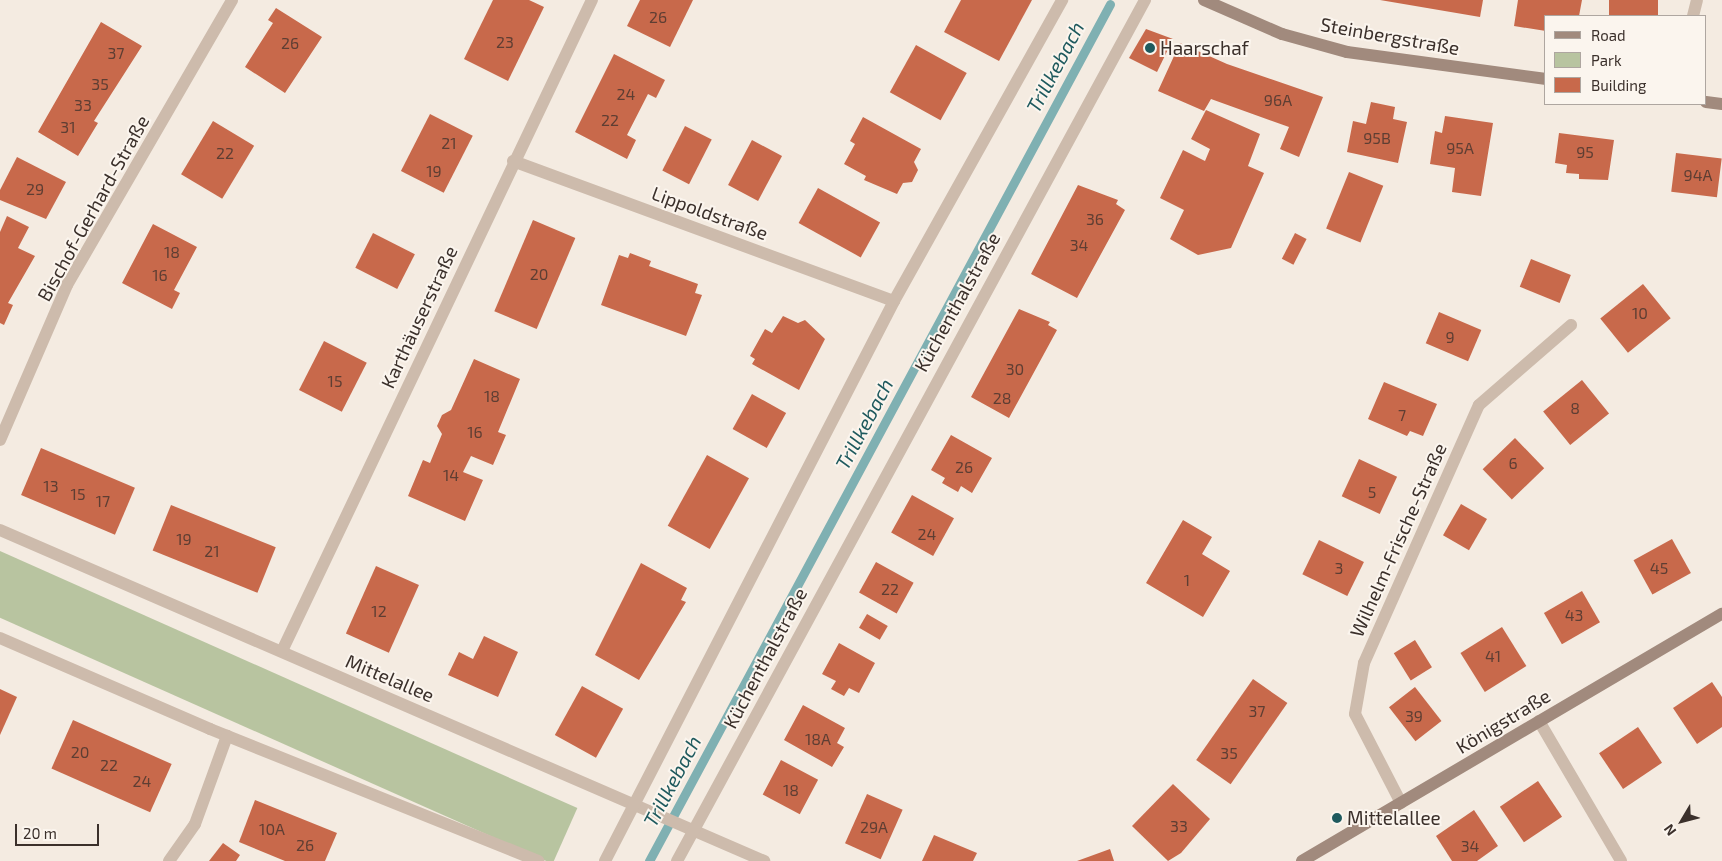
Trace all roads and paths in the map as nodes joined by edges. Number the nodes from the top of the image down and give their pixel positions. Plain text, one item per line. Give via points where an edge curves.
1 (232, 0) edge
2 (592, 0) edge
3 (1062, 0) edge
4 (1145, 0) edge
5 (1204, 0) edge
6 (1697, 0) edge
7 (1693, 15) edge
8 (1544, 79) edge
9 (1707, 102) edge
10 (1722, 104) edge
11 (513, 161) junction
12 (894, 301) junction
13 (1571, 325) dead end
14 (0, 440) edge
15 (0, 530) edge
16 (1722, 614) edge
17 (0, 638) edge
18 (282, 651) junction
19 (1539, 722) junction
20 (227, 736) junction
21 (633, 803) junction
22 (1401, 803) junction
23 (693, 832) junction
24 (169, 861) edge
25 (538, 861) edge
26 (605, 861) edge
27 (677, 861) edge
28 (764, 861) edge
29 (1302, 861) edge
30 (1621, 861) edge

1 - 14 street, Bischof-Gerhard-Straße via 67,285
2 - 11 street, Karthäuserstraße
3 - 12 street
4 - 23 street, Küchenthalstraße
5 - 8 street, Steinbergstraße via 1282,34 1347,52
6 - 7 street
9 - 10 street
11 - 12 street, Lippoldstraße
11 - 18 street, Karthäuserstraße
12 - 21 street
13 - 22 street, Wilhelm-Frische-Straße via 1479,405 1364,663 1355,714
15 - 18 street, Mittelallee
16 - 19 street, Königstraße
17 - 20 street
18 - 21 street, Mittelallee
19 - 22 street, Königstraße
19 - 30 street
20 - 24 street via 195,824
20 - 25 street
21 - 23 street, Mittelallee
21 - 26 street
22 - 29 street, Königstraße
23 - 27 street, Küchenthalstraße
23 - 28 street, Mittelallee

